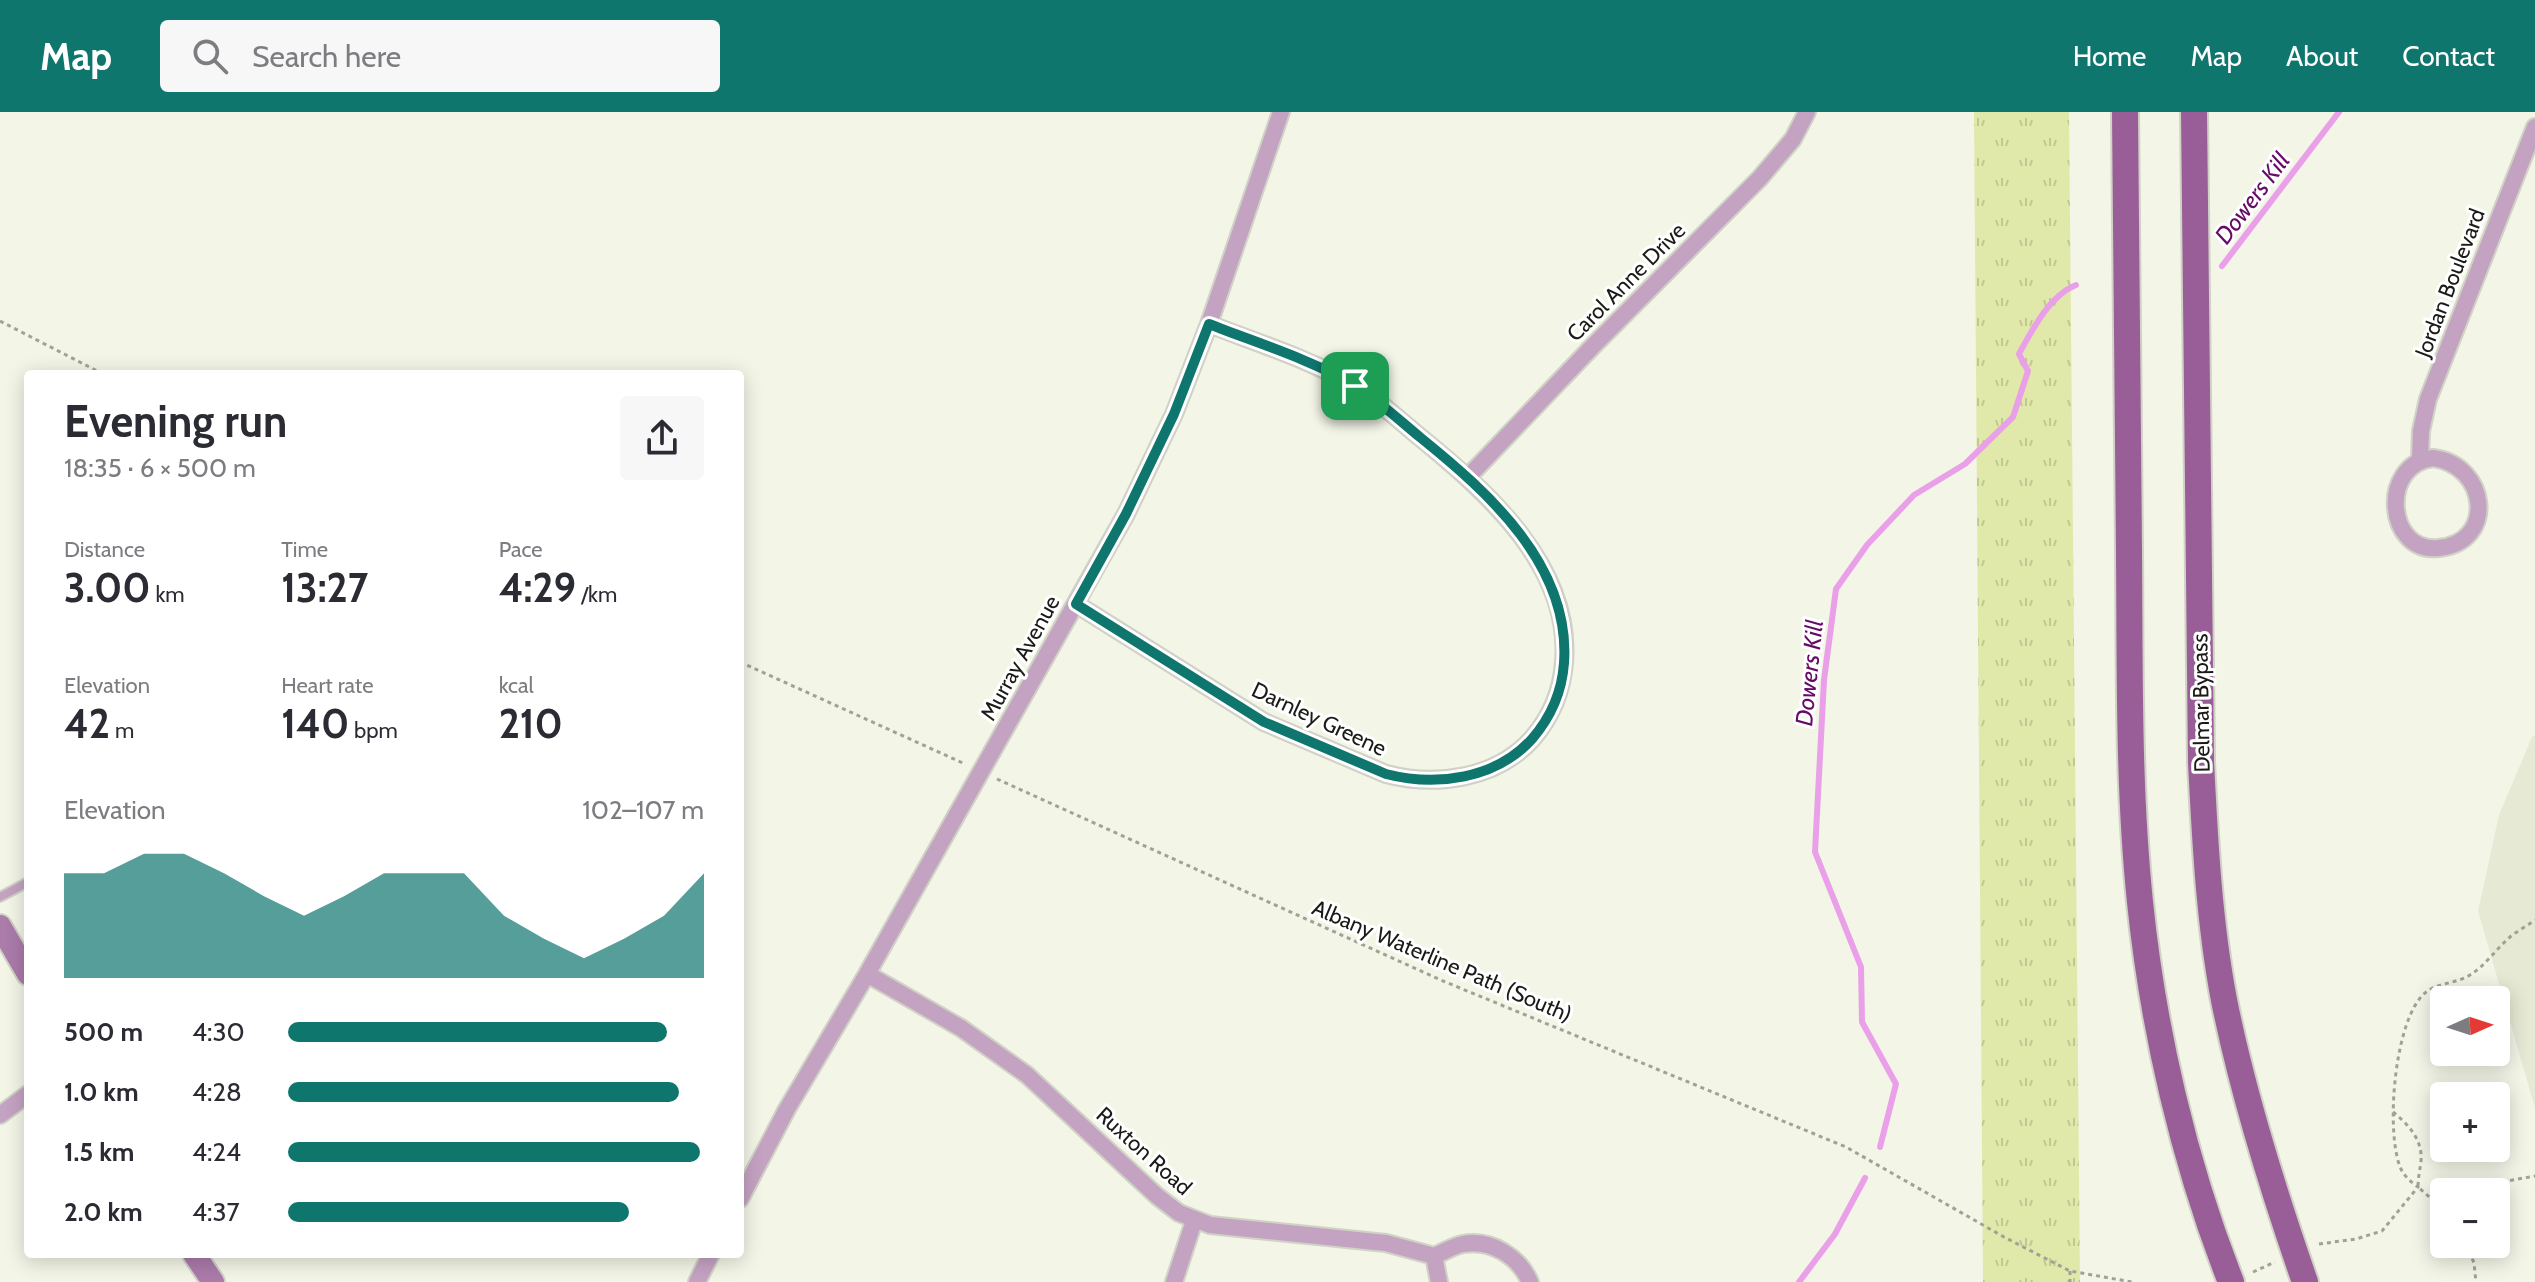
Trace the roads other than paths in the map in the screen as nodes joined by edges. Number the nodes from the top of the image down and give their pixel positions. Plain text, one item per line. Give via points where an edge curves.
1 (1281, 112) edge
2 (1807, 112) edge
3 (2125, 112) edge
4 (2194, 112) edge
5 (2535, 127) edge
6 (1209, 324) junction
7 (2420, 460) junction
8 (1468, 477) junction
9 (1076, 604) junction
10 (24, 884) edge
11 (0, 897) edge
12 (0, 926) edge
13 (24, 967) edge
14 (867, 974) junction
15 (24, 1097) edge
16 (0, 1115) edge
17 (744, 1191) edge
18 (1194, 1221) junction
19 (1434, 1256) junction
20 (197, 1258) edge
21 (709, 1258) edge
22 (2240, 1278) edge
23 (213, 1282) edge
24 (697, 1282) edge
25 (1174, 1282) edge
26 (1439, 1282) edge
27 (1530, 1282) edge
28 (2305, 1282) edge

1 - 6 street, Murray Avenue
2 - 8 street, Carol Anne Drive via 1793,139 1760,178
3 - 22 main road via 2129,692 2140,903 2166,1063 2208,1221
4 - 28 main road, Delmar Bypass via 2206,853 2225,1001 2257,1133
5 - 7 street, Jordan Boulevard via 2428,399
6 - 8 street, Darnley Greene via 1355,386
6 - 9 street, Murray Avenue via 1174,414
7 - 7 street via 2404,474 2395,496 2403,532 2416,544 2453,546 2476,524 2474,482 2446,460
8 - 9 street, Darnley Greene via 1530,549 1554,589 1565,647 1559,692 1549,717 1524,747 1472,775 1445,780 1386,774 1264,722
9 - 14 street, Murray Avenue
10 - 11 lane
12 - 13 main road
14 - 17 street, Murray Avenue
14 - 18 street, Ruxton Road via 961,1028 1027,1075 1157,1196
15 - 16 street
18 - 19 street, Ruxton Road via 1386,1243
18 - 25 street
19 - 26 street
19 - 27 street via 1467,1243 1501,1250 1516,1259
20 - 23 main road
21 - 24 street

